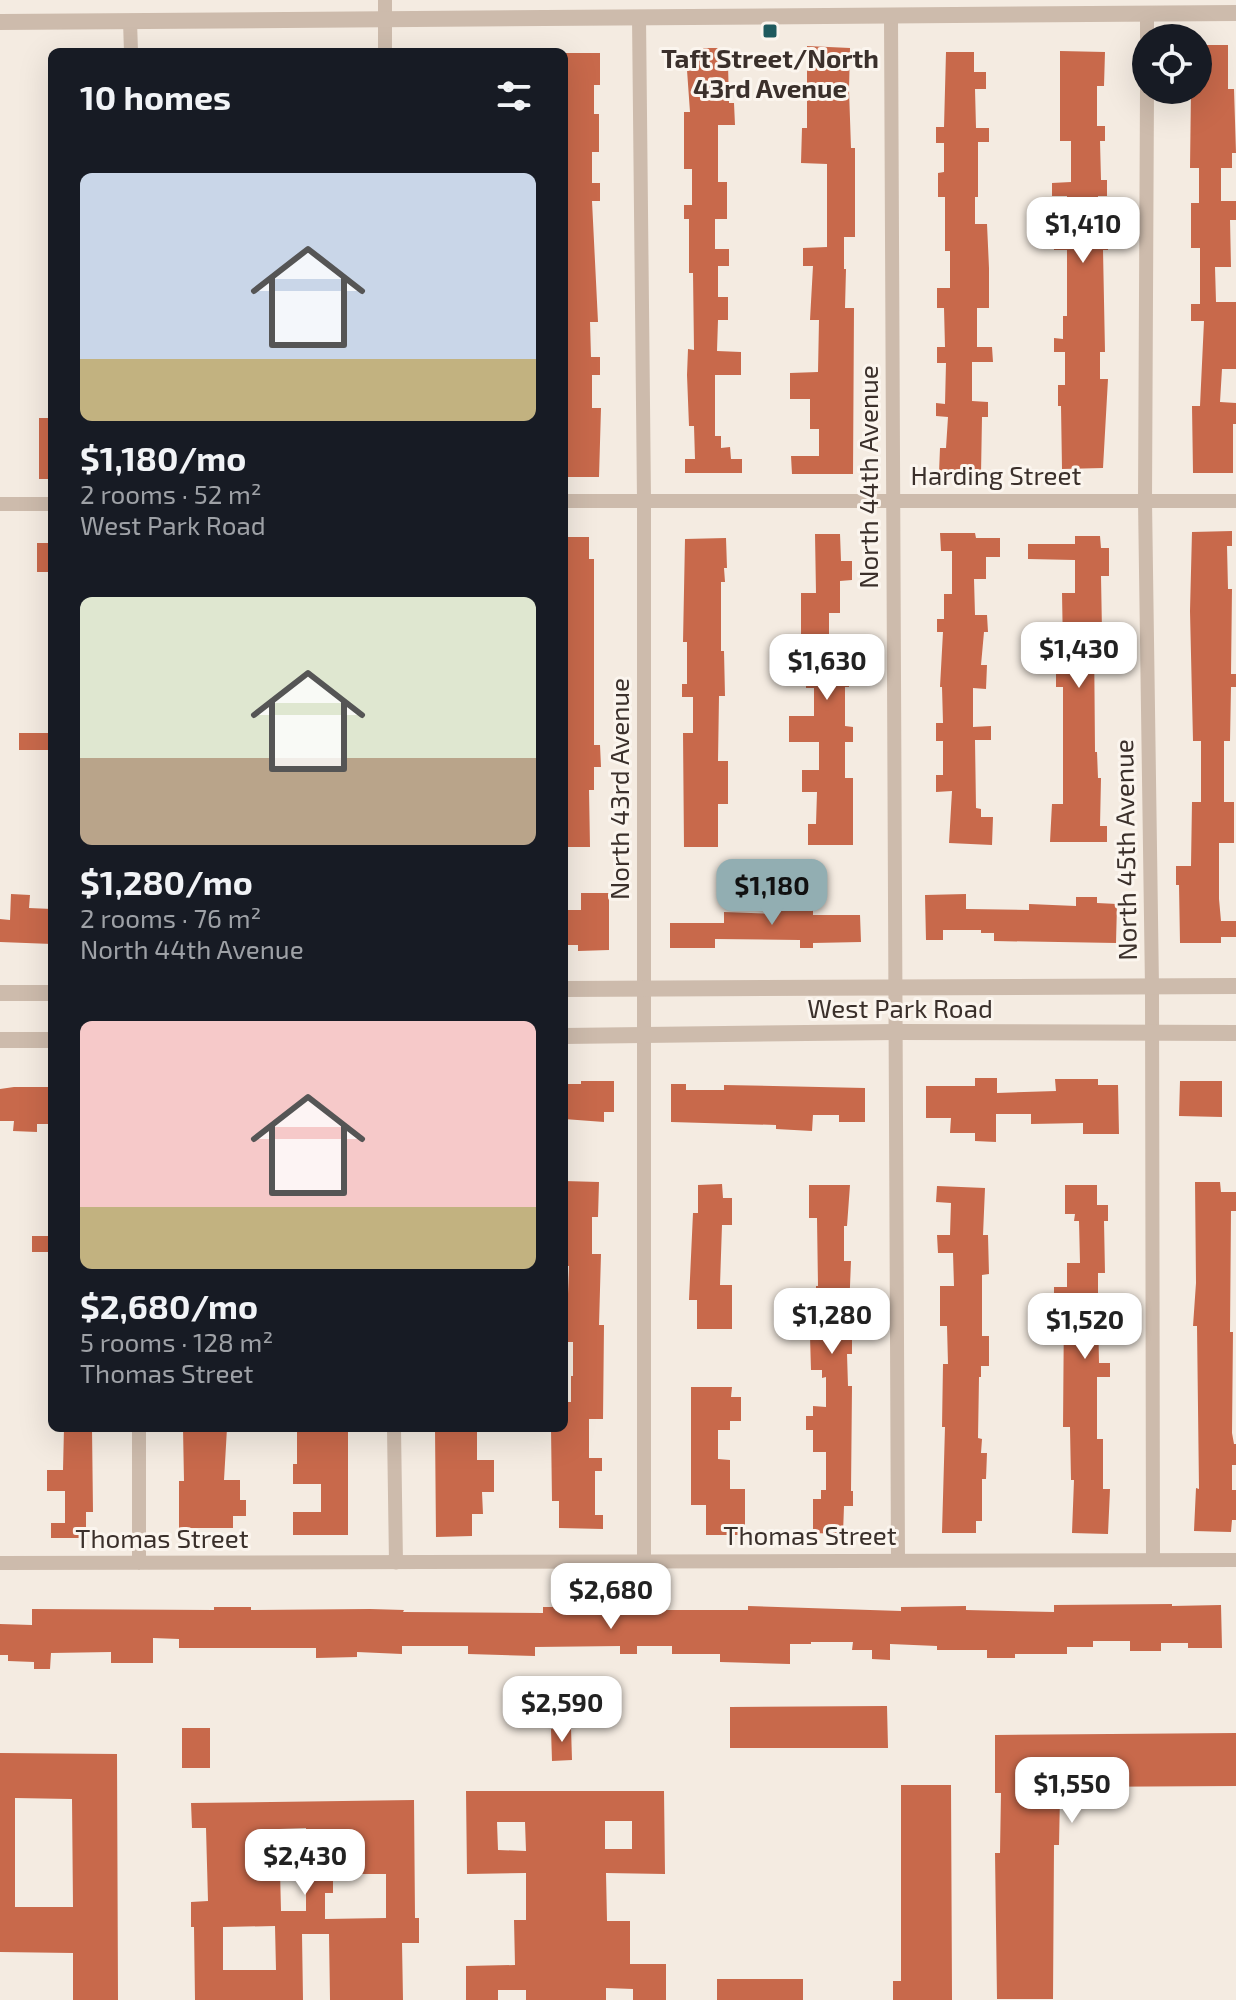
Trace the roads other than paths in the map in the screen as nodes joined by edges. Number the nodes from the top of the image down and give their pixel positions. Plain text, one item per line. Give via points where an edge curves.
1 (385, 0) edge
2 (1236, 13) edge
3 (1147, 15) junction
4 (891, 16) junction
5 (639, 17) junction
6 (385, 19) junction
7 (2, 21) edge
8 (130, 21) junction
9 (1147, 24) edge
10 (131, 48) edge
11 (385, 48) edge
12 (1147, 104) edge
13 (644, 499) junction
14 (893, 500) junction
15 (568, 501) edge
16 (1145, 501) junction
17 (1236, 501) edge
18 (0, 504) edge
19 (48, 504) edge
20 (1236, 986) edge
21 (645, 987) junction
22 (895, 987) junction
23 (1152, 987) junction
24 (568, 989) edge
25 (0, 993) edge
26 (48, 993) edge
27 (895, 1032) junction
28 (1152, 1033) junction
29 (1236, 1033) edge
30 (568, 1036) edge
31 (645, 1036) junction
32 (0, 1040) edge
33 (48, 1040) edge
34 (139, 1432) edge
35 (394, 1432) edge
36 (644, 1560) junction
37 (898, 1560) junction
38 (1153, 1560) junction
39 (1236, 1560) edge
40 (0, 1563) edge
41 (139, 1563) junction
42 (396, 1563) junction

1 - 6 street
2 - 3 street
3 - 4 street
3 - 9 street
4 - 5 street
4 - 14 street, North 44th Avenue
5 - 6 street
5 - 13 street, North 43rd Avenue
6 - 8 street
6 - 11 street
7 - 8 street
8 - 10 street
12 - 16 street, North 45th Avenue
13 - 14 street, Harding Street
13 - 15 street, Harding Street
13 - 21 street, North 43rd Avenue
14 - 16 street, Harding Street
14 - 22 street, North 44th Avenue
16 - 17 street, Harding Street
16 - 23 street, North 45th Avenue
18 - 19 street
20 - 23 street, West Park Road
21 - 22 street, West Park Road
21 - 24 street, West Park Road
21 - 31 street, North 43rd Avenue
22 - 23 street, West Park Road
22 - 27 street, North 44th Avenue
23 - 28 street, North 45th Avenue
25 - 26 street
27 - 28 street, West Park Road
27 - 31 street, West Park Road
27 - 37 street, North 44th Avenue
28 - 29 street, West Park Road
28 - 38 street, North 45th Avenue
30 - 31 street, West Park Road
31 - 36 street, North 43rd Avenue
32 - 33 street
34 - 41 street
35 - 42 street
36 - 37 street, Thomas Street
36 - 42 street, Thomas Street
37 - 38 street, Thomas Street
38 - 39 street, Thomas Street
40 - 41 street, Thomas Street
41 - 42 street, Thomas Street

